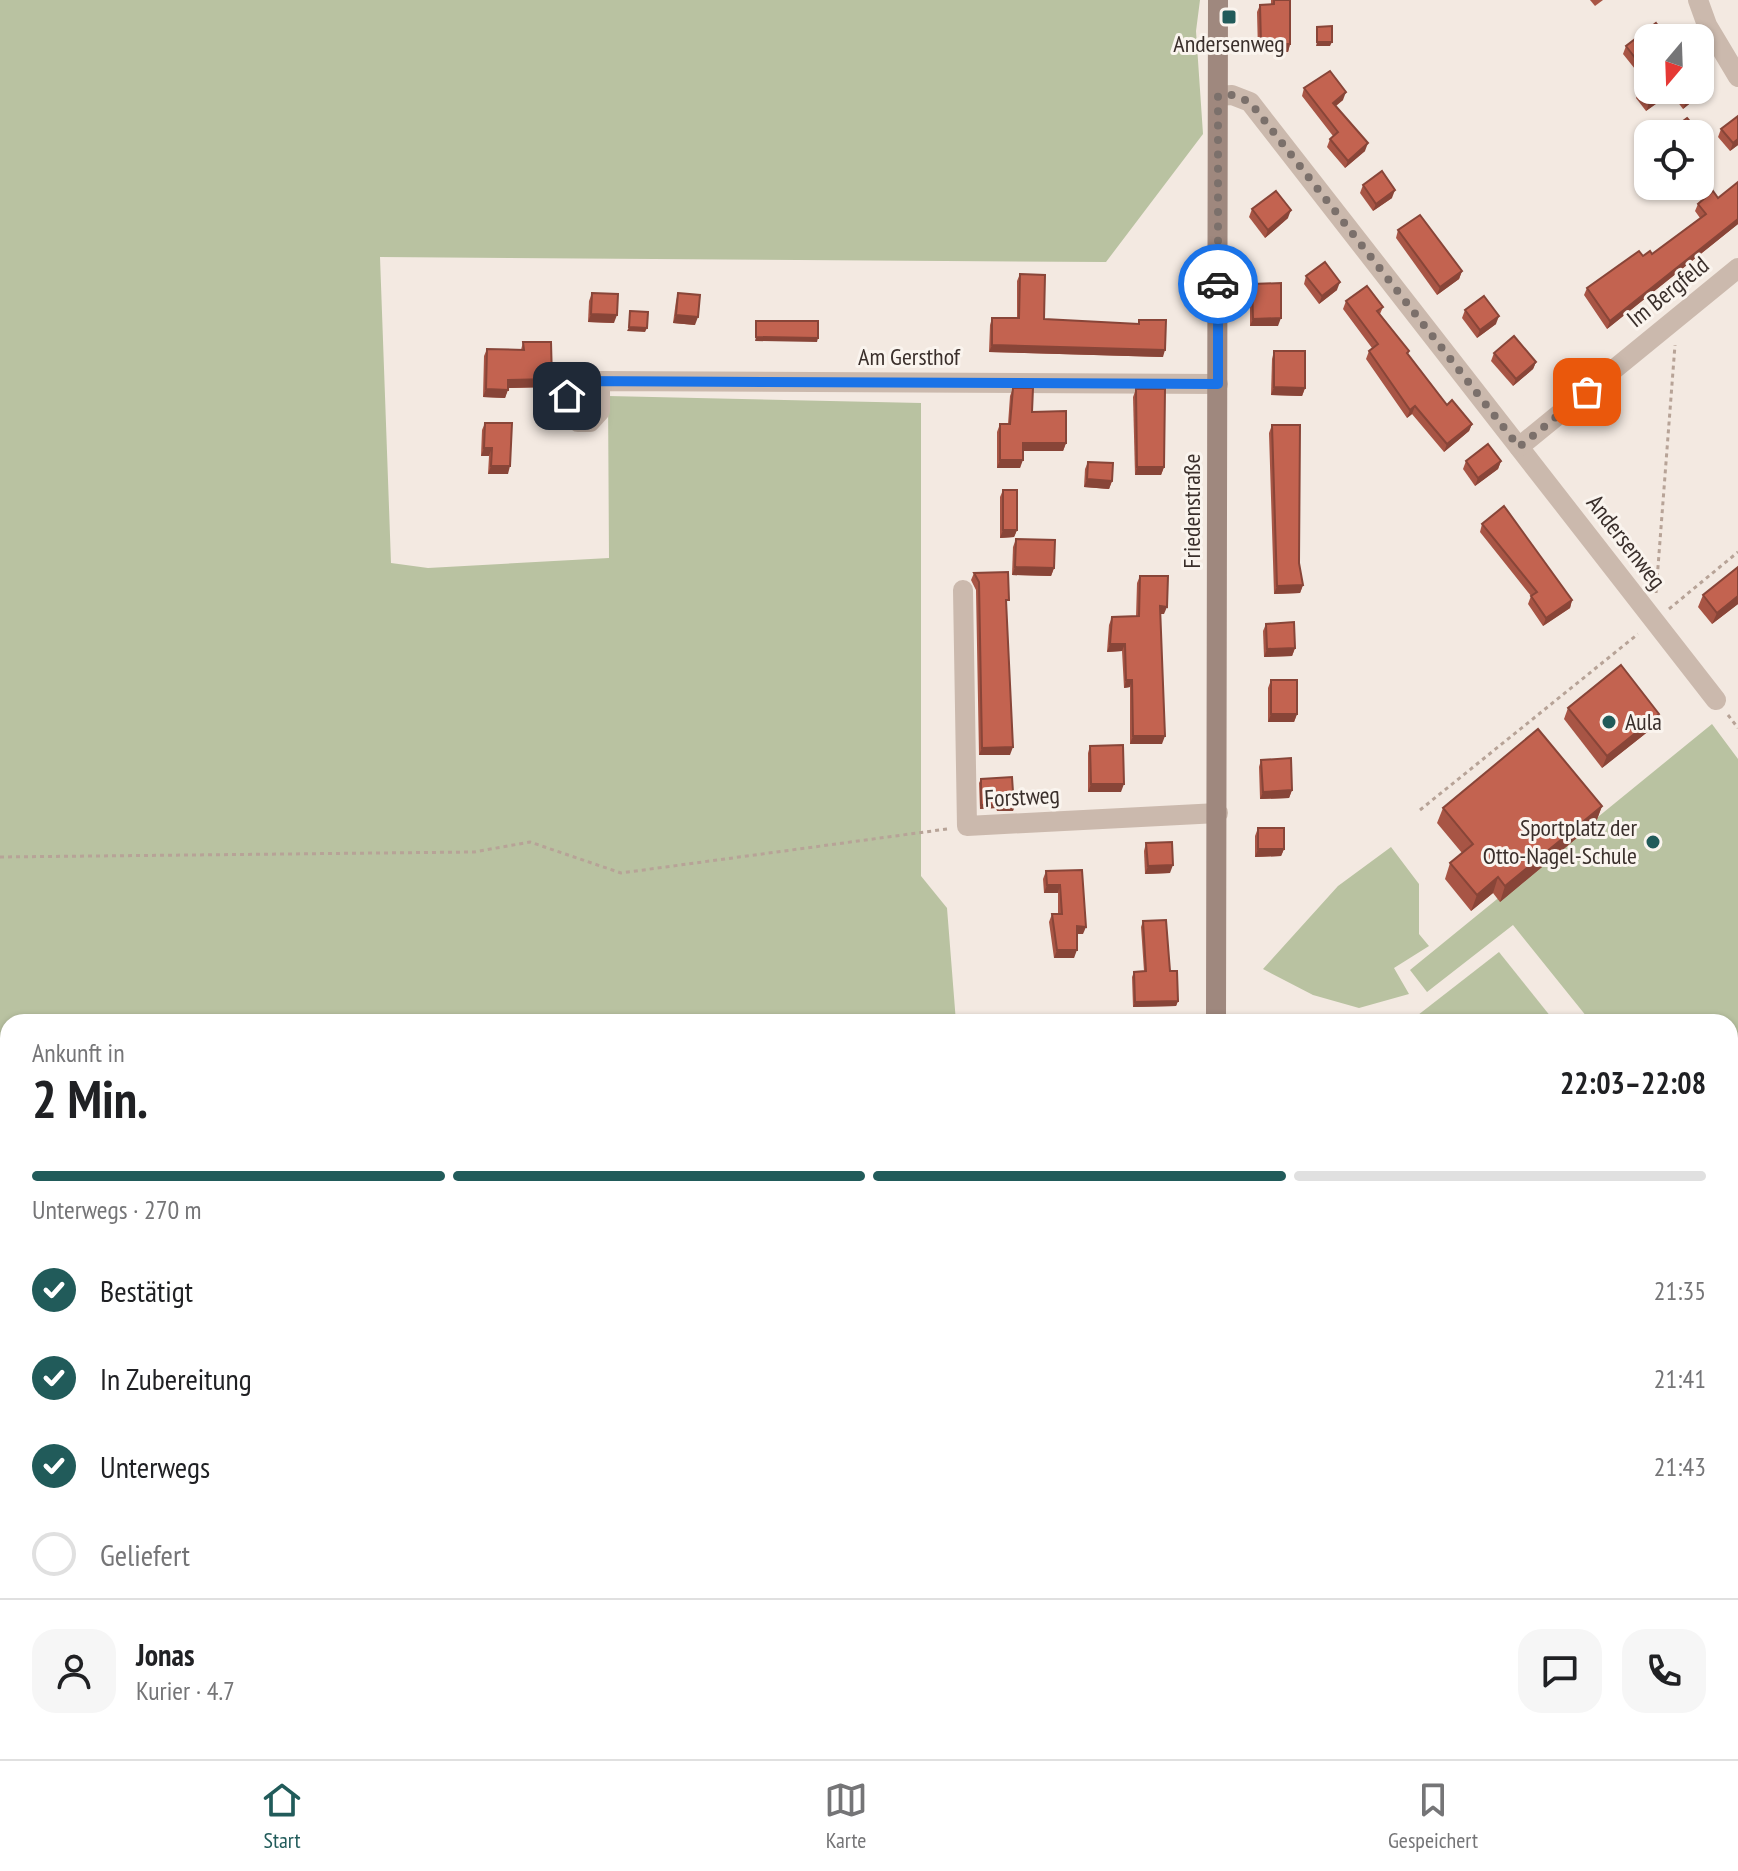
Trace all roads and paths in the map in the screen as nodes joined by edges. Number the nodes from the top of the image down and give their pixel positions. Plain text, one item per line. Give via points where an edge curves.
1 (1218, 0) edge
2 (1698, 0) edge
3 (1738, 77) edge
4 (1218, 96) junction
5 (1738, 268) edge
6 (1677, 318) junction
7 (600, 381) dead end
8 (1218, 384) junction
9 (1519, 447) junction
10 (1738, 552) edge
11 (963, 590) dead end
12 (1654, 621) junction
13 (1716, 700) dead end
14 (1420, 810) dead end
15 (1218, 813) junction
16 (967, 826) junction
17 (0, 857) edge
18 (1216, 1014) edge

1 - 4 main road, Friedenstraße
2 - 3 street
4 - 8 main road, Friedenstraße
4 - 9 street, Andersenweg via 1250,102
5 - 6 street, Im Bergfeld
6 - 9 street, Im Bergfeld
6 - 12 path
7 - 8 street, Am Gersthof
8 - 15 main road, Friedenstraße
9 - 12 street, Andersenweg
10 - 12 path
11 - 16 street, Forstweg
12 - 13 street, Andersenweg
12 - 14 path
15 - 16 street, Forstweg
15 - 18 main road, Friedenstraße
16 - 17 path via 621,873 530,842 474,852

